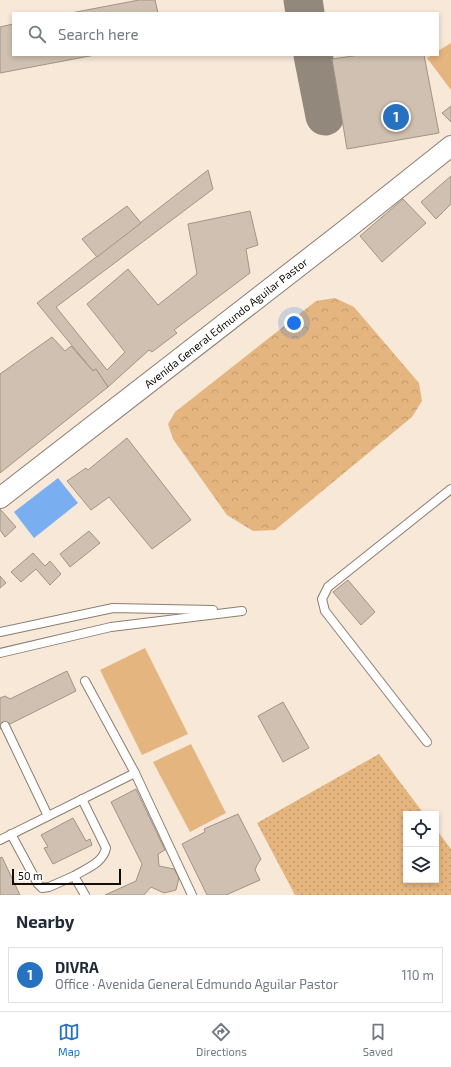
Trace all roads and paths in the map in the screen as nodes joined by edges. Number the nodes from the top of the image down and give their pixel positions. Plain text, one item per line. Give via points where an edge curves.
1 (451, 146) edge
2 (451, 489) edge
3 (0, 498) edge
4 (0, 632) edge
5 (0, 653) edge
6 (85, 681) dead end
7 (5, 726) dead end
8 (427, 742) dead end
9 (134, 774) junction
10 (82, 799) junction
11 (48, 816) junction
12 (11, 834) junction
13 (0, 840) edge
14 (74, 876) junction
15 (85, 895) edge
16 (192, 895) edge

1 - 3 street, Avenida General Edmundo Aguilar Pastor
2 - 8 lane via 328,587 322,599 325,611
4 - 5 lane via 113,608 242,611 111,627
6 - 9 lane
7 - 11 lane
9 - 10 lane
9 - 16 lane
10 - 11 lane
10 - 14 lane via 106,848 100,861
11 - 12 lane
12 - 13 lane
12 - 14 lane via 42,888
14 - 15 lane

